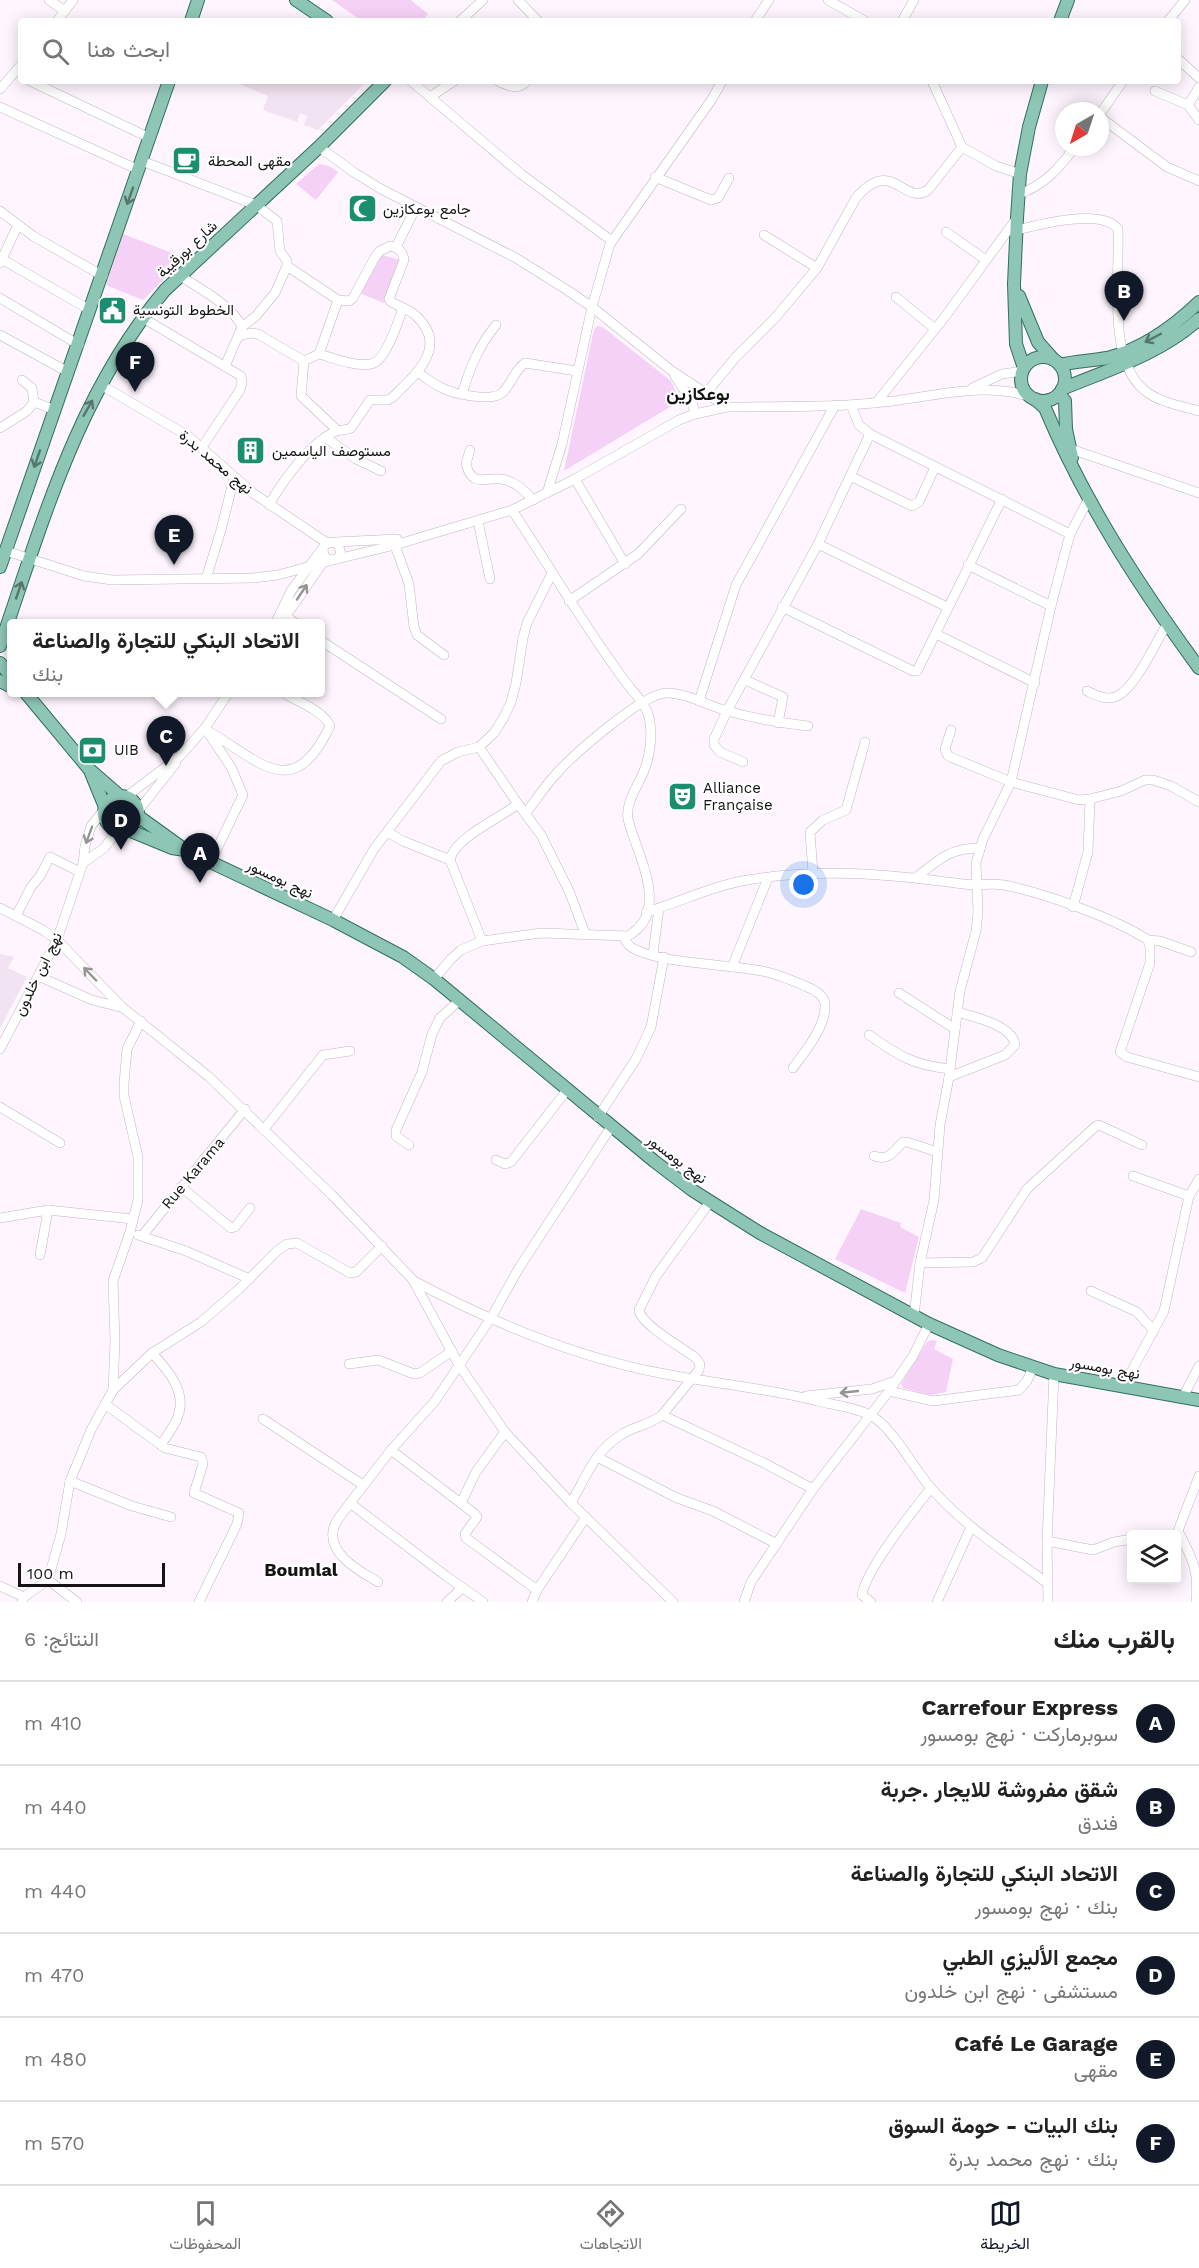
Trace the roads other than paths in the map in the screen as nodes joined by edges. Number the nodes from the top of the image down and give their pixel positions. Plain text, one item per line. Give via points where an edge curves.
1 (49, 0) edge
2 (73, 0) edge
3 (198, 0) edge
4 (296, 0) edge
5 (483, 0) edge
6 (518, 0) edge
7 (769, 0) edge
8 (828, 0) edge
9 (915, 0) edge
10 (1068, 0) edge
11 (1185, 0) edge
12 (62, 18) edge
13 (192, 18) edge
14 (323, 18) edge
15 (463, 18) edge
16 (535, 18) edge
17 (758, 18) edge
18 (856, 18) edge
19 (904, 18) edge
20 (1061, 18) edge
21 (1170, 18) edge
22 (1181, 62) edge
23 (17, 75) edge
24 (1199, 78) edge
25 (36, 84) edge
26 (168, 84) edge
27 (382, 84) edge
28 (415, 84) edge
29 (450, 84) edge
30 (505, 84) edge
31 (522, 84) edge
32 (720, 84) edge
33 (934, 84) edge
34 (1041, 84) edge
35 (1121, 84) edge
36 (1199, 87) edge
37 (0, 89) edge
38 (1155, 91) dead end
39 (430, 97) junction
40 (1109, 102) edge
41 (1188, 105) junction
42 (0, 106) edge
43 (1199, 120) edge
44 (1109, 123) edge
45 (150, 138) junction
46 (319, 147) junction
47 (962, 147) junction
48 (1068, 156) edge
49 (140, 166) junction
50 (1020, 174) junction
51 (655, 177) junction
52 (729, 178) dead end
53 (1199, 181) edge
54 (1019, 194) junction
55 (256, 205) junction
56 (416, 207) junction
57 (0, 211) edge
58 (1017, 224) junction
59 (18, 225) junction
60 (946, 232) dead end
61 (764, 235) dead end
62 (612, 241) junction
63 (396, 247) junction
64 (1, 260) edge
65 (986, 260) junction
66 (287, 266) junction
67 (818, 268) junction
68 (103, 276) junction
69 (180, 276) junction
70 (1014, 284) junction
71 (896, 297) dead end
72 (0, 298) edge
73 (338, 300) junction
74 (1197, 306) edge
75 (592, 307) junction
76 (403, 308) junction
77 (90, 310) junction
78 (143, 318) junction
79 (1199, 319) edge
80 (496, 325) dead end
81 (242, 327) junction
82 (935, 329) junction
83 (0, 335) edge
84 (238, 336) junction
85 (79, 345) junction
86 (319, 354) junction
87 (1125, 358) junction
88 (304, 361) junction
89 (1056, 362) junction
90 (225, 366) junction
91 (1024, 369) junction
92 (577, 371) junction
93 (672, 371) junction
94 (68, 372) junction
95 (417, 372) junction
96 (22, 380) dead end
97 (102, 385) junction
98 (967, 389) junction
99 (1061, 391) junction
100 (706, 393) junction
101 (462, 394) junction
102 (1033, 398) junction
103 (34, 402) junction
104 (876, 403) junction
105 (835, 405) junction
106 (850, 405) junction
107 (727, 407) junction
108 (55, 410) junction
109 (1199, 411) edge
110 (695, 414) junction
111 (0, 428) edge
112 (337, 430) junction
113 (870, 434) junction
114 (326, 438) junction
115 (202, 447) junction
116 (1066, 448) junction
117 (470, 450) dead end
118 (935, 467) junction
119 (381, 471) dead end
120 (850, 476) junction
121 (234, 478) junction
122 (575, 480) junction
123 (547, 493) junction
124 (1199, 493) edge
125 (1002, 499) junction
126 (533, 500) junction
127 (1088, 500) junction
128 (269, 505) junction
129 (681, 509) dead end
130 (512, 510) junction
131 (478, 522) junction
132 (1070, 534) junction
133 (394, 543) junction
134 (818, 543) junction
135 (328, 544) junction
136 (6, 551) junction
137 (30, 559) junction
138 (330, 560) junction
139 (625, 564) junction
140 (968, 565) junction
141 (0, 567) edge
142 (308, 567) junction
143 (552, 573) junction
144 (206, 579) junction
145 (490, 579) dead end
146 (569, 601) junction
147 (1051, 606) junction
148 (782, 607) junction
149 (947, 607) junction
150 (283, 613) junction
151 (9, 619) edge
152 (278, 619) edge
153 (290, 619) edge
154 (1167, 624) junction
155 (7, 626) edge
156 (936, 634) junction
157 (325, 643) edge
158 (0, 646) edge
159 (444, 655) dead end
160 (1199, 668) edge
161 (745, 680) junction
162 (1035, 683) junction
163 (1087, 691) dead end
164 (29, 697) edge
165 (227, 697) edge
166 (290, 697) edge
167 (699, 701) junction
168 (642, 702) junction
169 (727, 711) junction
170 (441, 718) dead end
171 (778, 723) junction
172 (808, 726) dead end
173 (206, 730) junction
174 (951, 730) dead end
175 (865, 742) dead end
176 (479, 747) junction
177 (180, 756) junction
178 (743, 762) dead end
179 (89, 769) junction
180 (1011, 783) junction
181 (123, 796) junction
182 (1090, 799) junction
183 (1199, 802) edge
184 (518, 804) junction
185 (105, 809) junction
186 (138, 814) junction
187 (525, 814) junction
188 (122, 830) junction
189 (387, 832) junction
190 (980, 848) junction
191 (185, 850) junction
192 (450, 860) junction
193 (210, 863) junction
194 (81, 868) junction
195 (813, 873) junction
196 (917, 877) junction
197 (768, 878) junction
198 (975, 886) junction
199 (1073, 907) junction
200 (0, 908) edge
201 (659, 908) junction
202 (646, 912) junction
203 (16, 916) junction
204 (333, 920) junction
205 (585, 933) junction
206 (623, 936) junction
207 (57, 940) junction
208 (1148, 940) junction
209 (482, 941) junction
210 (1191, 952) dead end
211 (653, 954) junction
212 (664, 957) junction
213 (732, 968) junction
214 (38, 976) junction
215 (434, 979) junction
216 (900, 993) dead end
217 (460, 1000) junction
218 (122, 1007) junction
219 (957, 1012) junction
220 (141, 1021) junction
221 (955, 1029) junction
222 (869, 1035) dead end
223 (0, 1049) edge
224 (350, 1051) dead end
225 (793, 1068) dead end
226 (950, 1073) junction
227 (1199, 1077) edge
228 (567, 1090) junction
229 (0, 1107) edge
230 (245, 1110) junction
231 (598, 1117) junction
232 (611, 1127) junction
233 (265, 1128) junction
234 (60, 1143) dead end
235 (409, 1145) dead end
236 (1142, 1145) dead end
237 (937, 1152) junction
238 (874, 1156) dead end
239 (496, 1160) dead end
240 (1133, 1176) dead end
241 (1199, 1179) edge
242 (181, 1187) junction
243 (1189, 1196) junction
244 (710, 1202) junction
245 (250, 1208) dead end
246 (48, 1210) junction
247 (0, 1218) edge
248 (133, 1219) junction
249 (130, 1232) junction
250 (142, 1236) junction
251 (382, 1246) junction
252 (40, 1255) dead end
253 (920, 1263) junction
254 (250, 1279) junction
255 (413, 1280) junction
256 (1091, 1291) dead end
257 (914, 1316) junction
258 (491, 1318) junction
259 (929, 1324) junction
260 (1154, 1331) junction
261 (452, 1351) junction
262 (152, 1353) junction
263 (349, 1364) dead end
264 (459, 1365) junction
265 (1199, 1366) edge
266 (1033, 1367) junction
267 (1054, 1374) junction
268 (693, 1379) junction
269 (895, 1381) junction
270 (1123, 1387) junction
271 (113, 1390) junction
272 (889, 1391) junction
273 (801, 1396) junction
274 (1183, 1397) junction
275 (1199, 1400) edge
276 (105, 1404) junction
277 (662, 1415) junction
278 (871, 1416) junction
279 (263, 1419) dead end
280 (505, 1432) junction
281 (160, 1445) junction
282 (391, 1450) junction
283 (597, 1457) junction
284 (1199, 1476) edge
285 (70, 1481) junction
286 (363, 1485) junction
287 (931, 1488) junction
288 (813, 1489) junction
289 (350, 1503) junction
290 (461, 1503) junction
291 (571, 1503) junction
292 (171, 1517) dead end
293 (586, 1517) junction
294 (972, 1527) junction
295 (1178, 1530) edge
296 (1181, 1536) edge
297 (1047, 1540) junction
298 (1127, 1540) edge
299 (777, 1544) junction
300 (48, 1580) junction
301 (378, 1582) dead end
302 (1047, 1583) junction
303 (0, 1586) edge
304 (462, 1588) junction
305 (537, 1590) junction
306 (23, 1599) edge
307 (670, 1601) edge
308 (77, 1602) edge
309 (199, 1602) edge
310 (447, 1602) edge
311 (483, 1602) edge
312 (532, 1602) edge
313 (744, 1602) edge
314 (871, 1602) edge
315 (937, 1602) edge
316 (1048, 1602) edge
317 (1196, 1602) edge

1 - 12 street
2 - 12 street
3 - 13 main road
4 - 14 main road
5 - 15 street
6 - 16 street
7 - 17 street
8 - 18 street
9 - 19 street
10 - 20 main road
11 - 21 street
22 - 24 street
23 - 37 street
25 - 45 street
26 - 45 main road
27 - 46 main road, شارع بورقيبة
28 - 39 street
29 - 39 street
30 - 31 street
32 - 51 street
33 - 47 street
34 - 50 main road
35 - 40 street
36 - 41 street
38 - 41 street
39 - 62 street via 521,174
41 - 43 street
42 - 49 street
44 - 53 street via 1167,167
45 - 49 main road
46 - 55 main road, شارع بورقيبة
46 - 56 street via 355,173
47 - 50 street
47 - 67 street via 923,194 914,194 889,180 862,190
48 - 54 street via 1050,177
49 - 55 street
49 -> 68 main road
50 - 54 main road
51 - 52 street via 711,200 718,198
51 - 62 street
54 - 58 main road
55 - 66 street via 277,221 280,251
55 - 69 main road, شارع بورقيبة
56 - 63 street
56 - 75 street via 516,258
57 - 59 street
58 - 65 street
58 - 70 main road
58 - 87 street via 1088,219 1115,225 1119,325
59 - 64 street
59 - 68 street
60 - 65 street
61 - 67 street
62 - 75 street
63 - 73 street via 380,251 353,298
63 - 76 street via 404,260 389,298
64 - 77 street
65 - 82 street
66 - 73 street
66 - 81 street via 275,293
67 - 100 street
68 - 77 main road
69 - 78 main road, شارع بورقيبة
69 - 81 street via 232,313
70 - 89 main road via 1038,342
70 - 91 main road via 1016,344
71 - 82 street
72 - 85 street
73 - 86 street
74 -> 87 main road
75 - 92 street
75 - 93 street
76 - 86 street via 378,361 362,364
76 - 95 street via 416,316 431,345 428,358
77 - 85 main road
78 - 90 street
78 - 97 main road, شارع بورقيبة
79 - 87 main road via 1173,340
80 - 101 street via 470,364
81 - 84 street
82 - 104 street
83 - 94 street
84 - 88 street via 258,334
84 - 90 street
85 - 94 main road
86 - 88 street
87 - 89 main road
87 - 99 main road
87 - 109 street via 1144,390
88 - 112 street via 301,396
89 - 91 main road via 1040,357
89 - 99 main road via 1064,372
90 - 115 street via 241,376 242,383
91 - 98 street
91 - 102 main road via 1023,386
92 - 101 street via 529,362 519,367 500,394
92 - 123 street
93 - 100 street
93 - 110 street via 692,402
94 - 108 main road
95 - 101 street via 441,388
95 - 112 street via 388,400 370,400 351,428
96 - 103 street via 32,388
97 - 115 street, نهج محمد بدرة
137 -> 97 main road, شارع بورقيبة via 71,444
98 - 102 street via 1001,390
98 - 104 street
99 - 102 main road via 1048,400
99 - 116 main road via 1065,401
100 - 107 street
102 - 116 main road via 1045,408
103 - 108 street
103 - 111 street
104 - 106 street
105 - 106 street
105 - 107 street
105 - 167 street via 736,585
106 - 113 street via 859,425
107 - 110 street
108 -> 136 main road
110 - 122 street
112 - 114 street
113 - 118 street
113 - 120 street
114 - 119 street
114 - 128 street via 282,482
115 - 121 street, نهج محمد بدرة
116 - 124 street
116 - 127 main road
117 - 126 street via 466,464 473,476 512,482
118 - 120 street via 918,502 912,506
118 - 125 street
120 - 134 street
121 - 128 street, نهج محمد بدرة
121 - 144 street
122 - 123 street
122 - 139 street
123 - 126 street
125 - 132 street
125 - 140 street
126 - 130 street
127 - 132 street
127 - 154 main road
128 - 135 street, نهج محمد بدرة
129 - 139 street
130 - 131 street
130 - 143 street
131 - 133 street
131 - 145 street
132 - 147 street
133 - 135 street
133 - 138 street
133 - 159 street via 409,584 417,635
134 - 148 street
134 - 149 street
135 - 138 street
135 - 138 street via 341,550
135 - 142 street
136 - 137 street
136 - 141 main road
137 - 144 street via 104,579
151 -> 137 main road, شارع بورقيبة
138 - 142 street
150 -> 138 street
139 - 146 street
140 - 147 street
140 - 149 street
142 - 144 street via 262,577
142 - 150 street
143 - 146 street
143 - 176 street via 525,631 511,702 494,733
146 - 168 street
147 - 162 street
148 - 156 street via 913,671 919,669
148 - 161 street
149 - 156 street
150 - 152 street
150 - 153 street
154 - 160 main road
154 - 163 street via 1122,694 1107,698
158 -> 155 main road, شارع بورقيبة
156 - 162 street
157 - 170 street
161 - 169 street
161 - 171 street via 783,697
162 - 180 street
164 - 179 main road, نهج بومسور
165 - 173 street
166 - 173 street via 330,726 308,760 291,771 265,766
167 - 168 street via 666,693
167 - 169 street
168 - 187 street via 570,761
168 - 202 street via 650,722 647,765 627,812 648,876
169 - 171 street
169 - 178 street via 714,745 720,752
171 - 172 street
173 - 177 street
173 - 193 street via 231,767 243,795
174 - 180 street via 945,749 948,756
175 - 195 street via 846,810 823,820 810,832
176 - 184 street
176 - 189 street via 441,761
177 - 181 street
177 - 186 street
179 - 181 main road, نهج بومسور
179 - 185 main road, نهج بومسور
180 - 182 street
180 - 190 street
181 - 185 main road via 108,801
181 - 186 main road, نهج بومسور via 136,805
182 - 183 street via 1153,780
182 - 199 street via 1088,852
184 - 187 street
184 - 192 street via 470,836
185 - 188 main road, نهج بومسور via 108,823
185 -> 194 street, نهج ابن خلدون via 92,826
186 - 188 main road via 136,822
186 - 191 main road, نهج بومسور
187 - 205 street via 541,835
188 - 191 main road, نهج بومسور
188 - 194 street
189 - 192 street
189 - 204 street via 362,867
190 - 196 street via 947,853
190 - 198 street
191 - 193 main road, نهج بومسور
192 - 209 street
193 - 204 main road, نهج بومسور
194 - 203 street via 50,857
194 - 207 street, نهج ابن خلدون
195 - 196 street
195 - 197 street
196 - 198 street
197 - 201 street via 741,881
197 - 213 street
198 - 199 street via 1004,885
198 - 219 street via 976,931
199 - 208 street
200 - 203 street
201 - 202 street
201 - 211 street
202 - 206 street via 637,928
203 - 207 street
204 - 215 main road, نهج بومسور
205 - 206 street
205 - 209 street via 541,933
206 - 211 street via 632,947
207 - 214 street, نهج ابن خلدون
218 -> 207 street
208 - 210 street
208 - 227 street via 1150,963 1120,1052
209 - 215 street via 461,950
211 - 212 street
212 - 213 street
212 - 231 street via 651,1027 636,1059
213 - 225 street via 783,977 813,989 824,1000 822,1022
214 - 218 street via 92,1000
214 - 223 street, نهج ابن خلدون
215 - 217 main road, نهج بومسور
216 - 221 street
217 - 228 main road, نهج بومسور
217 - 235 street via 440,1018 432,1034 422,1071 396,1130 396,1136
218 - 220 street
219 - 221 street
219 - 226 street via 1005,1030 1014,1038 1015,1045 1005,1055
220 - 230 street
220 - 248 street via 127,1049 124,1089 138,1161 138,1200
221 - 226 street
222 - 226 street via 896,1054
224 - 233 street via 323,1055
226 - 237 street
228 - 231 main road, نهج بومسور
228 - 239 street via 511,1162
229 - 234 street
230 - 233 street
230 - 242 street, Rue Karama
231 - 232 main road, نهج بومسور
232 - 244 main road, نهج بومسور
232 - 258 street
233 - 251 street
236 - 253 street via 1096,1126 1028,1189 982,1258 973,1262
237 - 238 street via 903,1142 890,1156
237 - 253 street via 934,1200
240 - 243 street
241 - 243 street
242 - 245 street via 231,1228
242 - 250 street, Rue Karama
243 - 260 street via 1164,1311
244 - 257 main road, نهج بومسور
244 - 268 street via 656,1276 639,1310 650,1325 696,1358 700,1364
246 - 247 street
246 - 248 street
246 - 252 street
248 - 249 street
249 - 250 street
249 - 271 street via 113,1281
250 - 254 street
251 - 254 street via 356,1272 350,1273 297,1243 287,1244
251 - 255 street
253 - 257 street
254 - 262 street via 201,1323
255 - 258 street
255 - 261 street
256 - 260 street via 1137,1312
257 - 259 main road, نهج بومسور
258 - 264 street
258 - 268 street via 604,1362
259 - 266 main road, نهج بومسور
259 - 269 street
260 - 270 street
261 - 263 street via 414,1374 378,1360
261 - 264 street
262 - 271 street
262 - 281 street via 168,1371 181,1403 178,1419
264 - 280 street
264 - 282 street via 430,1408
265 - 274 street
266 - 267 main road, نهج بومسور
266 - 272 street via 1018,1390 933,1401
267 - 270 main road, نهج بومسور
267 - 297 street
268 - 273 street
268 - 277 street
269 - 272 street
269 -> 273 street via 872,1389
270 - 274 main road, نهج بومسور
271 - 276 street
272 - 278 street
273 - 278 street
274 - 275 main road, نهج بومسور
276 - 281 street
276 - 285 street
277 - 283 street via 618,1437
277 - 288 street
278 - 287 street via 891,1435
278 - 288 street
279 - 286 street
280 - 290 street via 476,1472
280 - 291 street
281 - 309 street via 203,1459 194,1493 240,1516
282 - 286 street
282 - 290 street
283 - 291 street
283 - 299 street
284 - 295 street
285 - 292 street
285 - 300 street
286 - 289 street
287 - 294 street
287 - 314 street via 890,1543 866,1584 862,1595
288 - 299 street
289 - 301 street via 333,1529 334,1541 349,1562
289 - 304 street
290 - 305 street via 477,1516 466,1538
291 - 293 street
293 - 305 street
293 - 307 street
294 - 302 street
294 - 315 street
296 - 317 street via 1196,1568
297 - 298 street via 1093,1550
297 - 302 street
299 - 313 street via 751,1582
300 - 306 street
300 - 308 street
302 - 316 street
303 - 306 street
304 - 310 street
304 - 311 street
305 - 312 street

